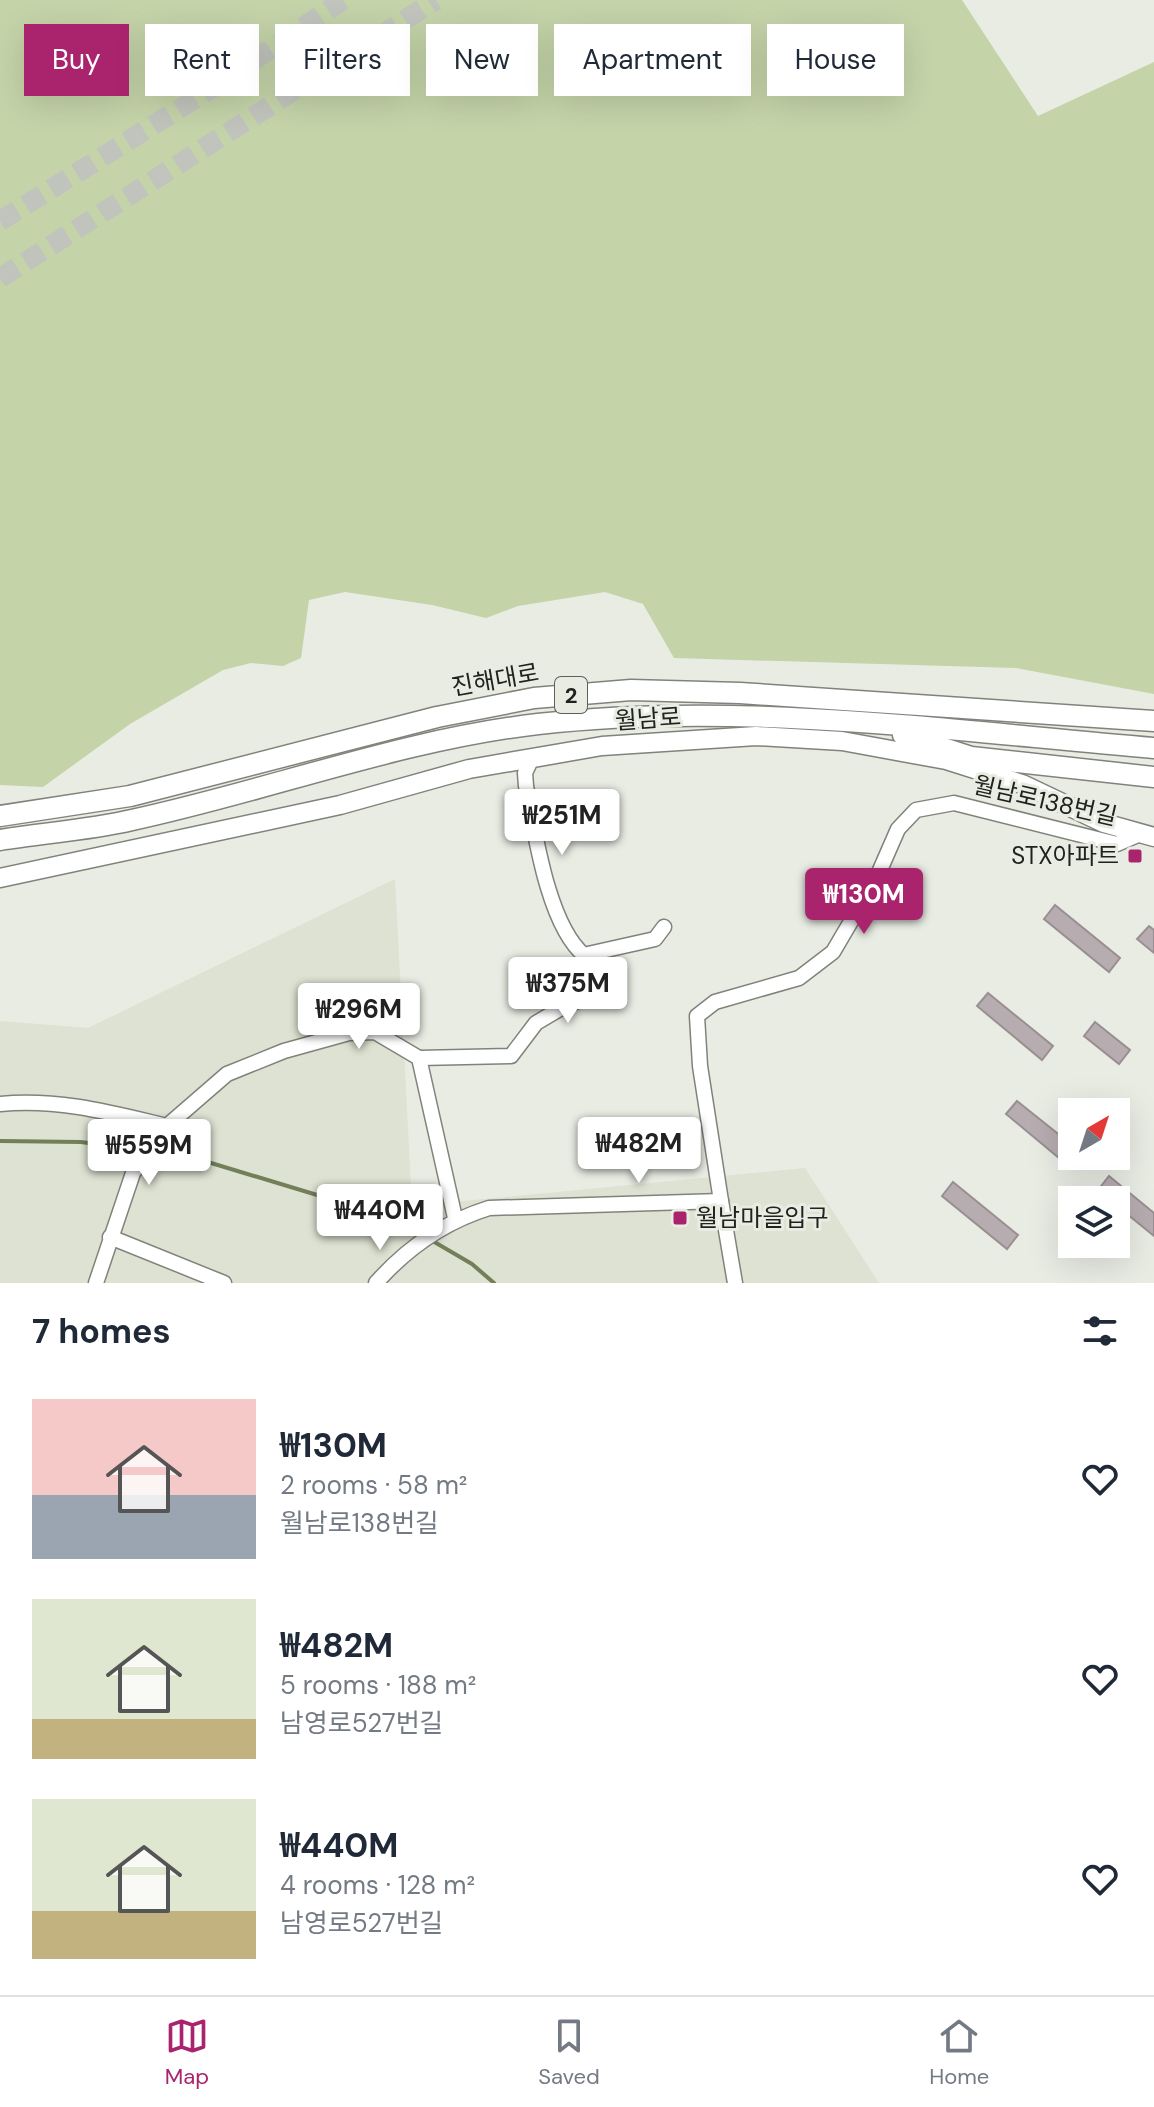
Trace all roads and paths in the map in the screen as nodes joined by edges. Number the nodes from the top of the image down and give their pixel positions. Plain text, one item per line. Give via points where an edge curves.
1 (1154, 721) edge
2 (869, 724) junction
3 (1154, 748) edge
4 (532, 758) junction
5 (1154, 777) edge
6 (0, 816) edge
7 (1147, 836) edge
8 (0, 840) edge
9 (0, 878) edge
10 (664, 927) dead end
11 (585, 956) junction
12 (419, 1058) junction
13 (0, 1104) edge
14 (167, 1126) junction
15 (721, 1201) junction
16 (455, 1218) junction
17 (110, 1237) junction
18 (96, 1283) edge
19 (224, 1283) edge
20 (376, 1283) edge
21 (735, 1283) edge

1 - 6 highway, 진해대로 / 2 via 631,690 534,698 437,717 130,796
2 - 3 highway, 2
2 - 5 highway via 971,757
2 - 8 highway, 2 via 628,716 535,724 439,741 131,821
4 - 7 main road, 월남로 via 602,746 756,736 842,741 946,760 1022,784 1104,823
4 - 9 main road, 월남로
4 - 11 street via 526,786 550,897 567,934
7 - 15 street, 월남로138번길 via 1117,844 954,803 916,810 898,829 833,952 799,978 715,1002 697,1016
10 - 11 street via 655,939
11 - 12 street via 585,998 536,1023 515,1054
12 - 14 street via 375,1032 349,1033 227,1074
12 - 16 street
13 - 14 street via 29,1101 87,1108
14 - 17 street via 133,1173
15 - 16 street via 489,1208
15 - 21 street
16 - 20 street
17 - 18 street
17 - 19 street

